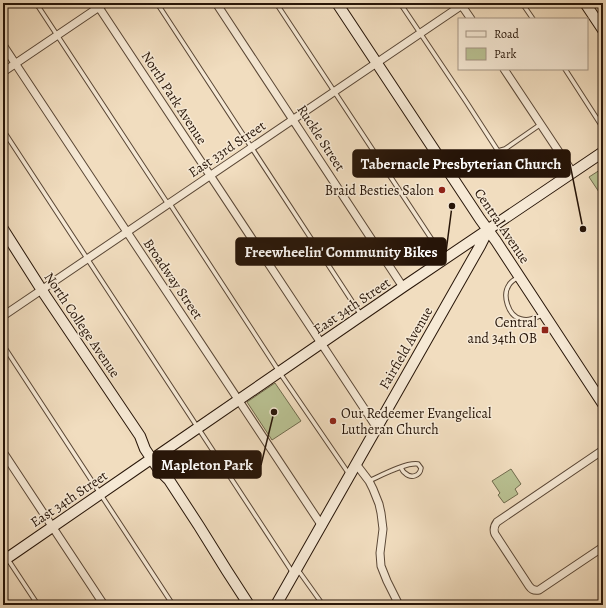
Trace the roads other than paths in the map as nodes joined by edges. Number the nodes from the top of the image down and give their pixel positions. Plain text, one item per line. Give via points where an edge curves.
1 (36, 3) edge
2 (156, 3) edge
3 (216, 3) edge
4 (276, 3) edge
5 (337, 3) edge
6 (400, 3) edge
7 (522, 3) edge
8 (585, 3) edge
9 (100, 4) edge
10 (462, 4) edge
11 (470, 18) edge
12 (532, 18) edge
13 (603, 30) edge
14 (420, 33) junction
15 (57, 35) junction
16 (3, 45) edge
17 (377, 63) junction
18 (16, 64) junction
19 (505, 70) edge
20 (566, 70) edge
21 (3, 72) edge
22 (335, 92) junction
23 (293, 120) junction
24 (541, 124) junction
25 (603, 128) edge
26 (3, 130) edge
27 (252, 148) junction
28 (603, 152) edge
29 (573, 173) junction
30 (210, 176) junction
31 (170, 204) junction
32 (3, 229) edge
33 (488, 230) junction
34 (127, 233) junction
35 (87, 259) junction
36 (445, 259) junction
37 (520, 276) junction
38 (403, 287) junction
39 (42, 290) junction
40 (544, 314) junction
41 (3, 316) edge
42 (362, 316) junction
43 (321, 343) junction
44 (3, 345) edge
45 (280, 372) junction
46 (238, 401) junction
47 (603, 404) edge
48 (198, 428) junction
49 (376, 428) junction
50 (603, 450) edge
51 (3, 452) edge
52 (154, 458) junction
53 (356, 464) junction
54 (401, 467) junction
55 (350, 475) junction
56 (369, 482) junction
57 (100, 495) junction
58 (322, 526) junction
59 (52, 528) junction
60 (603, 547) edge
61 (4, 557) edge
62 (296, 572) junction
63 (38, 605) edge
64 (104, 605) edge
65 (173, 605) edge
66 (249, 605) edge
67 (276, 605) edge
68 (323, 605) edge
69 (400, 605) edge

1 - 15 lane
2 - 27 lane
3 - 23 street, Ruckle Street
4 - 22 lane
5 - 17 street, Central Avenue
6 - 14 lane
7 - 12 lane
8 - 13 street
9 - 15 street
9 - 30 street, North Park Avenue
10 - 11 street
10 - 14 street, East 33rd Street
14 - 17 street, East 33rd Street
14 - 24 lane via 498,151 505,149
15 - 18 street
15 - 31 lane
16 - 18 street, Broadway Street
17 - 22 street, East 33rd Street
17 - 33 street, Central Avenue
18 - 21 street
18 - 34 street, Broadway Street
19 - 24 street
20 - 25 lane
22 - 23 street, East 33rd Street
22 - 36 lane
23 - 27 street, East 33rd Street
23 - 38 street, Ruckle Street
24 - 29 street
26 - 35 lane
27 - 30 street, East 33rd Street
27 - 42 lane
28 - 29 street, East 34th Street
29 - 33 street, East 34th Street
30 - 31 street, East 33rd Street
30 - 43 street, North Park Avenue
31 - 34 street, East 33rd Street
31 - 45 lane
32 - 39 street, North College Avenue
33 - 36 street, East 34th Street
33 - 37 street, Central Avenue
33 - 49 street, Fairfield Avenue
34 - 35 street, East 33rd Street
34 - 46 street, Broadway Street
35 - 39 street, East 33rd Street
35 - 48 lane
36 - 38 street, East 34th Street
37 - 40 street, Central Avenue
37 - 40 lane via 508,286 506,301 509,308 520,319 530,320
38 - 42 street, East 34th Street
39 - 41 street, East 33rd Street
39 - 52 street, North College Avenue via 140,436 145,449
40 - 47 street, Central Avenue
42 - 43 street, East 34th Street
43 - 45 street, East 34th Street
43 - 49 street, North Park Avenue
44 - 57 lane
45 - 46 street, East 34th Street
45 - 55 lane
46 - 48 street, East 34th Street
46 - 58 street, Broadway Street
48 - 52 street, East 34th Street
48 - 62 lane
49 - 53 street, Fairfield Avenue
50 - 60 street via 496,523 494,528 532,590 538,591
51 - 59 street
52 - 57 street, East 34th Street
52 - 66 street, North College Avenue via 159,470 169,480
53 - 55 street, Fairfield Avenue
53 - 56 street
54 - 54 lane via 413,463 418,464 421,471 418,475 409,476
54 - 56 lane
55 - 58 street, Fairfield Avenue
56 - 69 street via 381,513 383,529 380,560 383,572
57 - 59 street, East 34th Street
57 - 65 lane
58 - 62 street, Fairfield Avenue
59 - 61 street, East 34th Street
59 - 64 street
61 - 63 lane
62 - 67 street, Fairfield Avenue
62 - 68 lane

